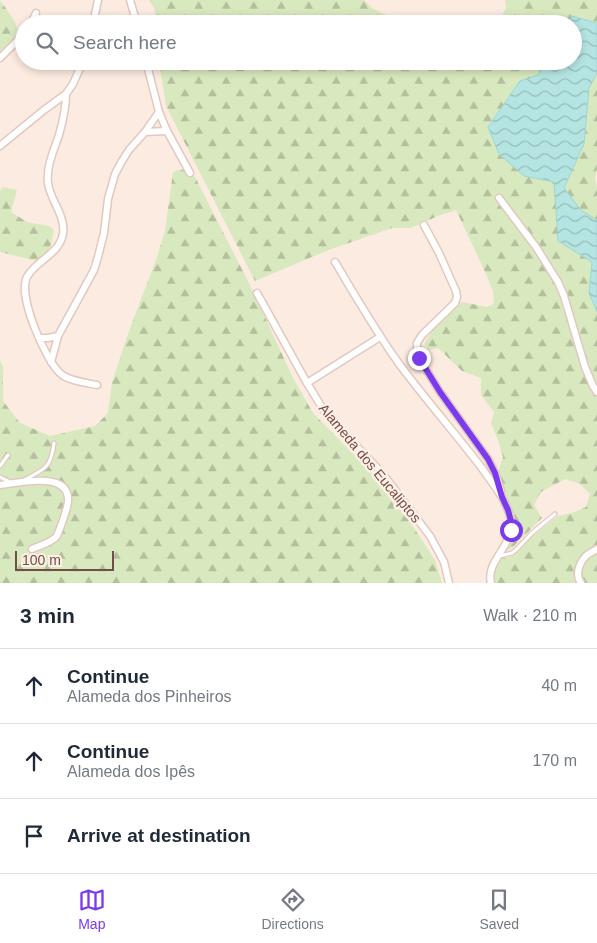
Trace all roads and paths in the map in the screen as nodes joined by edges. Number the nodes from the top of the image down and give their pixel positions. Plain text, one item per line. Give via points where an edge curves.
1 (98, 0) edge
2 (130, 0) edge
3 (96, 15) edge
4 (134, 15) edge
5 (15, 43) edge
6 (0, 58) edge
7 (79, 70) edge
8 (148, 70) edge
9 (66, 94) junction
10 (160, 112) junction
11 (167, 131) junction
12 (145, 132) junction
13 (0, 146) edge
14 (190, 173) dead end
15 (499, 198) dead end
16 (424, 224) dead end
17 (335, 262) dead end
18 (257, 293) dead end
19 (58, 336) junction
20 (380, 337) junction
21 (39, 338) junction
22 (51, 362) junction
23 (306, 384) junction
24 (98, 385) dead end
25 (597, 392) edge
26 (54, 443) dead end
27 (8, 455) dead end
28 (0, 466) edge
29 (0, 477) edge
30 (22, 482) junction
31 (10, 484) junction
32 (0, 485) edge
33 (502, 497) junction
34 (555, 514) dead end
35 (32, 548) dead end
36 (597, 549) edge
37 (499, 556) junction
38 (449, 583) edge
39 (491, 583) edge
40 (581, 583) edge

1 - 3 street
2 - 4 street
5 - 6 street
7 - 9 street
8 - 10 street
9 - 13 street
9 - 21 street via 66,109 48,177 61,215 63,236 50,255 31,271 24,290
10 - 11 street
10 - 12 street
11 - 12 street
11 - 14 street
12 - 19 street via 129,150 116,174 94,270
15 - 25 street via 558,282 585,368
16 - 33 street via 449,272 457,297 455,303 422,335 417,344 419,358 488,459
17 - 20 street
18 - 23 street, Alameda dos Eucaliptos
19 - 21 street
19 - 22 street
20 - 23 street
20 - 33 street
21 - 22 street
22 - 24 street via 62,376
23 - 38 street, Alameda dos Eucaliptos via 326,414 383,474 430,536 444,562
26 - 30 lane via 52,457 46,467
27 - 28 lane
29 - 31 lane
30 - 31 street
30 - 35 street via 40,480 57,483 66,491 68,502 57,536
31 - 32 street
33 - 37 street via 511,530
34 - 37 lane via 512,553
36 - 40 street via 581,563 578,579
37 - 39 street via 490,574

